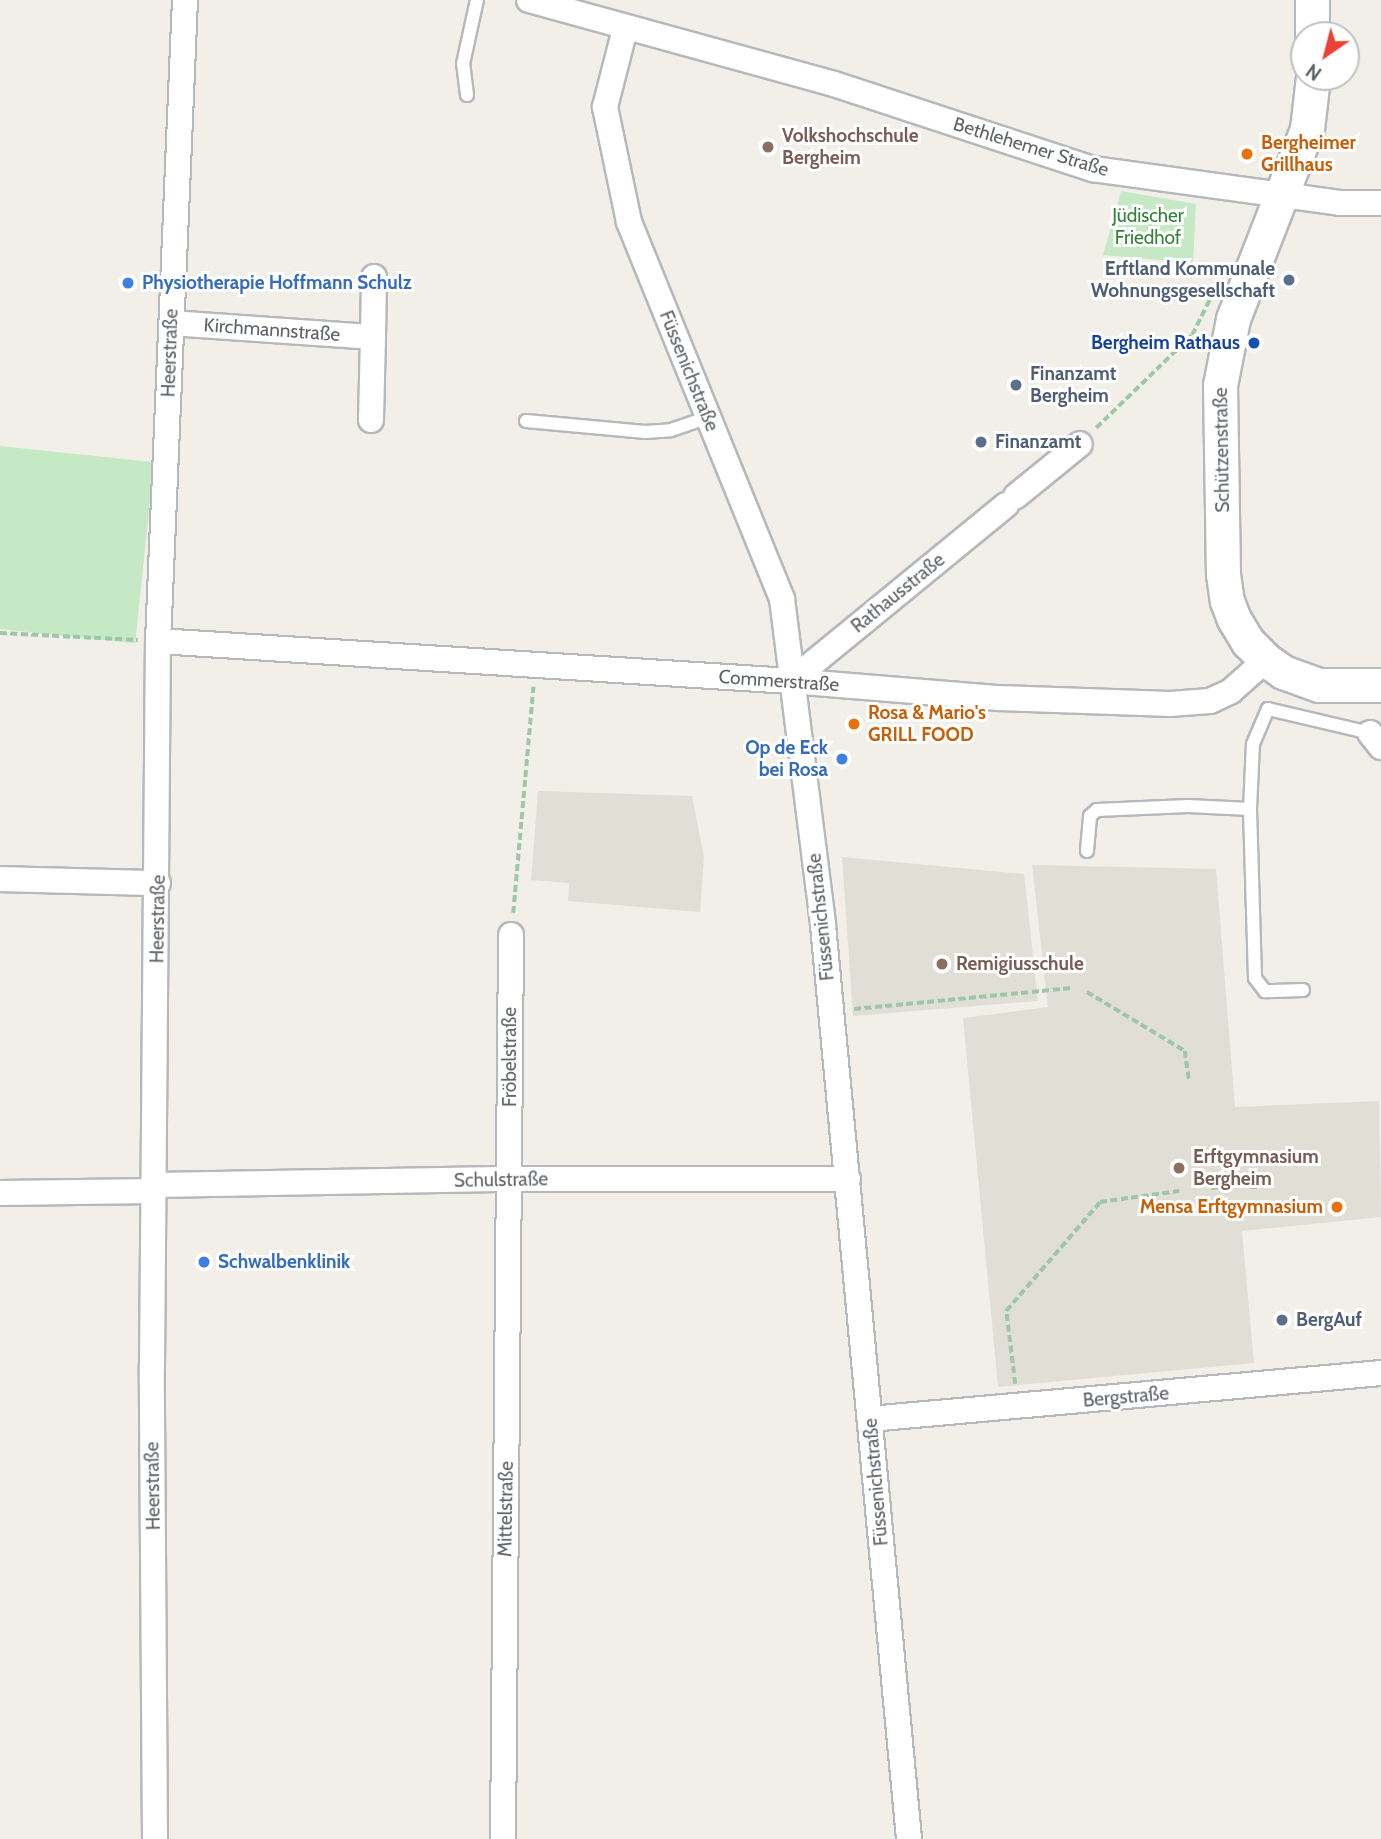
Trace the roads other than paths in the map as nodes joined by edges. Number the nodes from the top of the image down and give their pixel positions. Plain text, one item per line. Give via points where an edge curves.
1 (185, 0) edge
2 (477, 0) edge
3 (529, 0) edge
4 (1312, 0) edge
5 (1312, 21) edge
6 (625, 29) junction
7 (1311, 91) edge
8 (467, 94) dead end
9 (1282, 196) junction
10 (1381, 203) edge
11 (374, 277) dead end
12 (172, 323) junction
13 (373, 337) junction
14 (708, 416) junction
15 (371, 420) dead end
16 (526, 421) dead end
17 (1080, 444) road end
18 (158, 641) junction
19 (1266, 660) junction
20 (791, 681) junction
21 (1381, 685) edge
22 (1376, 740) edge
23 (1250, 809) junction
24 (1087, 851) dead end
25 (0, 879) edge
26 (158, 883) junction
27 (511, 935) road end
28 (1303, 990) dead end
29 (509, 1179) junction
30 (848, 1179) junction
31 (155, 1188) junction
32 (0, 1193) edge
33 (1381, 1373) edge
34 (870, 1419) junction
35 (155, 1839) edge
36 (503, 1839) edge
37 (909, 1839) edge

1 - 12 street, Heerstraße
2 - 8 lane via 463,64
3 - 6 street, Bethlehemer Straße
4 - 5 main road
6 - 9 street, Bethlehemer Straße via 834,85 1093,169
6 - 14 street, Füssenichstraße via 605,107 629,222
7 - 9 main road, Schützenstraße via 1307,129
9 - 10 street, Bethlehemer Straße
9 - 19 main road, Schützenstraße via 1233,319 1220,385 1227,601 1241,632
11 - 13 street
12 - 13 street, Kirchmannstraße
12 - 18 street, Heerstraße
13 - 15 street
14 - 16 lane via 671,430 645,432
14 - 20 street, Füssenichstraße via 782,599
17 - 20 street, Rathausstraße
18 - 20 street, Commerstraße
18 - 26 street, Heerstraße
19 - 20 street, Commerstraße via 1231,691 1210,701 1170,704 999,698
19 - 21 main road via 1283,672 1319,685
20 - 30 street, Füssenichstraße via 823,925
22 - 23 lane via 1268,709 1253,744
23 - 24 lane via 1097,810 1090,816
23 - 28 lane via 1255,978 1265,991
25 - 26 street
26 - 31 street, Heerstraße
27 - 29 street, Fröbelstraße
29 - 30 street, Schulstraße
29 - 31 street, Schulstraße
29 - 36 street, Mittelstraße
30 - 34 street, Füssenichstraße
31 - 32 street, Schulstraße
31 - 35 street, Heerstraße
33 - 34 street, Bergstraße
34 - 37 street, Füssenichstraße

